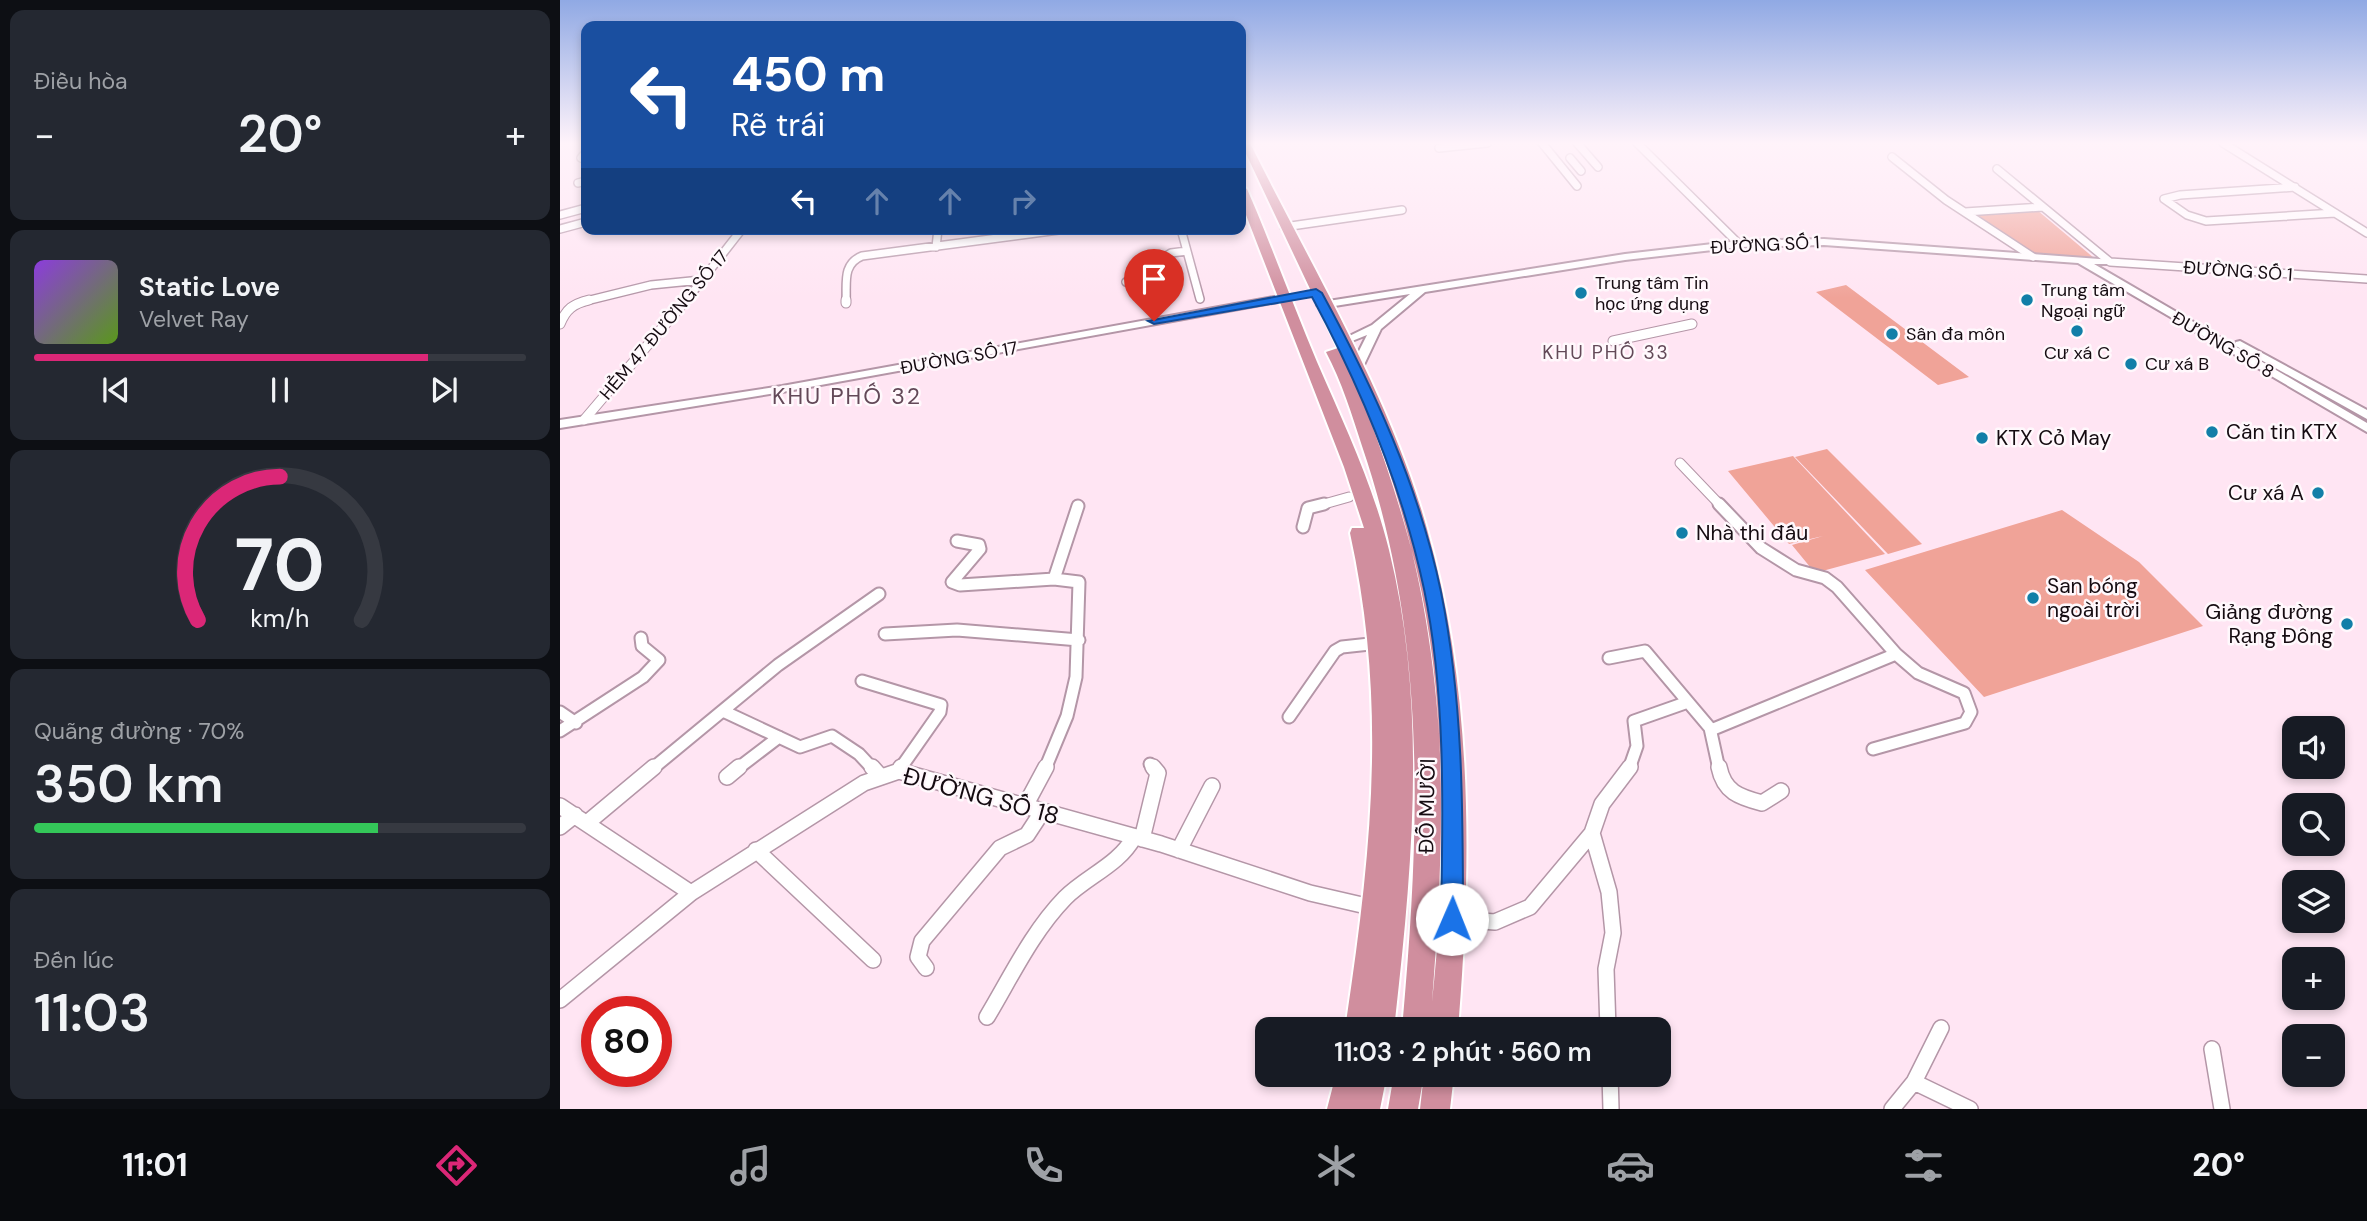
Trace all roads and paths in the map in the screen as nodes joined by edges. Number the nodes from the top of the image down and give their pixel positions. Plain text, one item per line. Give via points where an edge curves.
1 (1257, 195) edge
2 (1269, 195) edge
3 (1689, 195) edge
4 (1942, 195) edge
5 (2028, 195) edge
6 (2184, 195) edge
7 (2307, 195) edge
8 (2042, 206) junction
9 (581, 209) edge
10 (1402, 210) dead end
11 (1246, 211) edge
12 (1965, 212) junction
13 (2335, 213) junction
14 (560, 215) edge
15 (581, 223) edge
16 (1284, 228) junction
17 (560, 229) edge
18 (2367, 233) edge
19 (737, 235) edge
20 (937, 235) edge
21 (1023, 235) edge
22 (1183, 235) edge
23 (1739, 244) junction
24 (936, 247) junction
25 (1187, 251) junction
26 (2033, 257) junction
27 (2080, 261) junction
28 (2096, 262) junction
29 (2110, 262) junction
30 (2367, 279) edge
31 (701, 280) junction
32 (1125, 282) dead end
33 (1423, 288) junction
34 (1366, 298) junction
35 (1200, 299) dead end
36 (1301, 302) junction
37 (846, 303) dead end
38 (1386, 318) junction
39 (2192, 322) junction
40 (560, 324) edge
41 (1692, 324) dead end
42 (1376, 327) junction
43 (1613, 341) dead end
44 (1336, 343) junction
45 (1299, 349) junction
46 (1356, 369) junction
47 (2328, 394) junction
48 (2315, 399) junction
49 (2367, 415) edge
50 (584, 421) junction
51 (560, 424) edge
52 (2367, 428) edge
53 (1680, 463) dead end
54 (1349, 497) junction
55 (1078, 506) dead end
56 (1303, 527) dead end
57 (957, 541) dead end
58 (1054, 579) junction
59 (879, 594) dead end
60 (885, 634) dead end
61 (641, 638) dead end
62 (1079, 639) junction
63 (1379, 643) junction
64 (1896, 654) junction
65 (1609, 658) dead end
66 (862, 681) dead end
67 (1688, 702) junction
68 (723, 711) junction
69 (560, 712) edge
70 (1289, 716) dead end
71 (576, 723) junction
72 (1711, 730) junction
73 (560, 731) edge
74 (779, 737) junction
75 (1873, 749) dead end
76 (1150, 764) dead end
77 (899, 771) junction
78 (880, 776) junction
79 (727, 777) dead end
80 (1212, 786) dead end
81 (1781, 791) dead end
82 (560, 806) edge
83 (1024, 807) junction
84 (1042, 812) junction
85 (581, 819) junction
86 (560, 827) edge
87 (1592, 833) junction
88 (1138, 838) junction
89 (756, 850) junction
90 (1179, 850) junction
91 (691, 893) junction
92 (1386, 909) junction
93 (1452, 919) junction
94 (873, 960) dead end
95 (926, 968) dead end
96 (560, 1000) edge
97 (987, 1017) dead end
98 (1362, 1017) edge
99 (1381, 1017) edge
100 (1417, 1017) edge
101 (1445, 1017) edge
102 (1608, 1017) edge
103 (1941, 1028) dead end
104 (2212, 1049) dead end
105 (1914, 1082) junction
106 (1348, 1087) edge
107 (1369, 1087) edge
108 (1407, 1087) edge
109 (1437, 1087) edge
110 (1610, 1087) edge
111 (1342, 1109) edge
112 (1365, 1109) edge
113 (1403, 1109) edge
114 (1435, 1109) edge
115 (1611, 1109) edge
116 (1892, 1109) edge
117 (1970, 1109) edge
118 (2222, 1109) edge

1 - 36 highway, ĐỖ MƯỜI
2 - 16 highway, ĐỖ MƯỜI
3 - 23 street
4 - 12 street
5 - 8 street
6 - 13 street via 2164,199 2187,215 2206,220
7 - 13 street
8 - 12 street
8 - 29 street
9 - 14 street
10 - 16 street
11 - 36 highway, ĐỖ MƯỜI
12 - 26 street
13 - 18 street
15 - 17 street
16 - 36 highway, ĐỖ MƯỜI
19 - 31 street, HẺM 47 ĐƯỜNG SỐ 17
20 - 24 street
21 - 24 street
22 - 25 street
23 - 26 street, ĐƯỜNG SỐ 1 via 1814,242
23 - 33 street, ĐƯỜNG SỐ 1
24 - 37 street via 852,260 847,269
25 - 32 street via 1171,253
25 - 35 street
26 - 27 street, ĐƯỜNG SỐ 1
27 - 28 street, ĐƯỜNG SỐ 1
27 - 39 street, ĐƯỜNG SỐ 8
28 - 29 street, ĐƯỜNG SỐ 1
28 - 39 street, ĐƯỜNG SỐ 8
29 - 30 street, ĐƯỜNG SỐ 1
31 - 40 street via 651,285 576,303
31 - 50 street, HẺM 47 ĐƯỜNG SỐ 17
33 - 34 street, ĐƯỜNG SỐ 1
33 - 38 street
34 - 36 street, ĐƯỜNG SỐ 1
34 - 38 street via 1382,309
36 - 44 highway, ĐỖ MƯỜI
36 - 45 highway, ĐỖ MƯỜI
36 - 50 street, ĐƯỜNG SỐ 17
38 - 42 street
39 - 47 street, ĐƯỜNG SỐ 8
39 - 48 street, ĐƯỜNG SỐ 8
41 - 43 street
42 - 44 street
42 - 46 street
44 - 45 highway
44 - 46 highway, ĐỖ MƯỜI
44 - 100 highway, ĐỖ MƯỜI via 1388,485 1412,581 1420,647 1428,739 1427,869
45 - 54 highway, ĐỖ MƯỜI
45 - 92 highway, ĐỖ MƯỜI via 1331,409 1362,497 1385,573 1395,636 1401,754
46 - 93 highway, ĐỖ MƯỜI via 1397,466 1435,604 1446,687 1453,808
47 - 48 street
47 - 49 street, ĐƯỜNG SỐ 8
48 - 52 street, ĐƯỜNG SỐ 8
50 - 51 street, ĐƯỜNG SỐ 17
53 - 64 street via 1761,548 1796,570 1838,587
54 - 56 street via 1314,503
54 - 63 highway, ĐỖ MƯỜI via 1372,583
55 - 58 street
57 - 58 street via 980,549 952,582
58 - 62 street via 1079,582
59 - 68 street via 778,665
60 - 62 street via 957,630
61 - 71 street via 642,646 659,660 643,677
62 - 83 street via 1068,710 1044,776
63 - 70 street via 1335,651
63 - 92 highway, ĐỖ MƯỜI
64 - 72 street
64 - 75 street via 1918,673 1964,693 1971,712 1965,723
65 - 67 street via 1645,651
66 - 77 street via 941,705
67 - 72 street
67 - 87 street via 1634,721 1637,746 1633,764 1602,804
68 - 74 street
68 - 85 street
69 - 71 street
71 - 73 street
72 - 81 street via 1719,779 1737,798 1762,803
74 - 78 street via 800,747 832,736
74 - 79 street
76 - 88 street via 1158,773
77 - 78 street, ĐƯỜNG SỐ 18
77 - 83 street, ĐƯỜNG SỐ 18
78 - 89 street, ĐƯỜNG SỐ 18
80 - 90 street
82 - 85 street
83 - 84 street, ĐƯỜNG SỐ 18
84 - 88 street, ĐƯỜNG SỐ 18
84 - 95 street via 1027,835 1000,848 922,941 918,957
85 - 86 street
85 - 91 street
87 - 93 street via 1530,907 1495,922
87 - 102 street via 1609,892 1613,933 1606,970
88 - 90 street, ĐƯỜNG SỐ 18
88 - 97 street via 1057,906
89 - 91 street, ĐƯỜNG SỐ 18
89 - 94 street
90 - 92 street, ĐƯỜNG SỐ 18 via 1310,893
91 - 96 street, ĐƯỜNG SỐ 18
92 - 98 highway, ĐỖ MƯỜI
92 - 99 highway, ĐỖ MƯỜI
93 - 101 highway, ĐỖ MƯỜI
103 - 105 street
104 - 118 street
105 - 116 street
105 - 117 street
106 - 111 highway
107 - 112 highway
108 - 113 highway
109 - 114 highway
110 - 115 street

